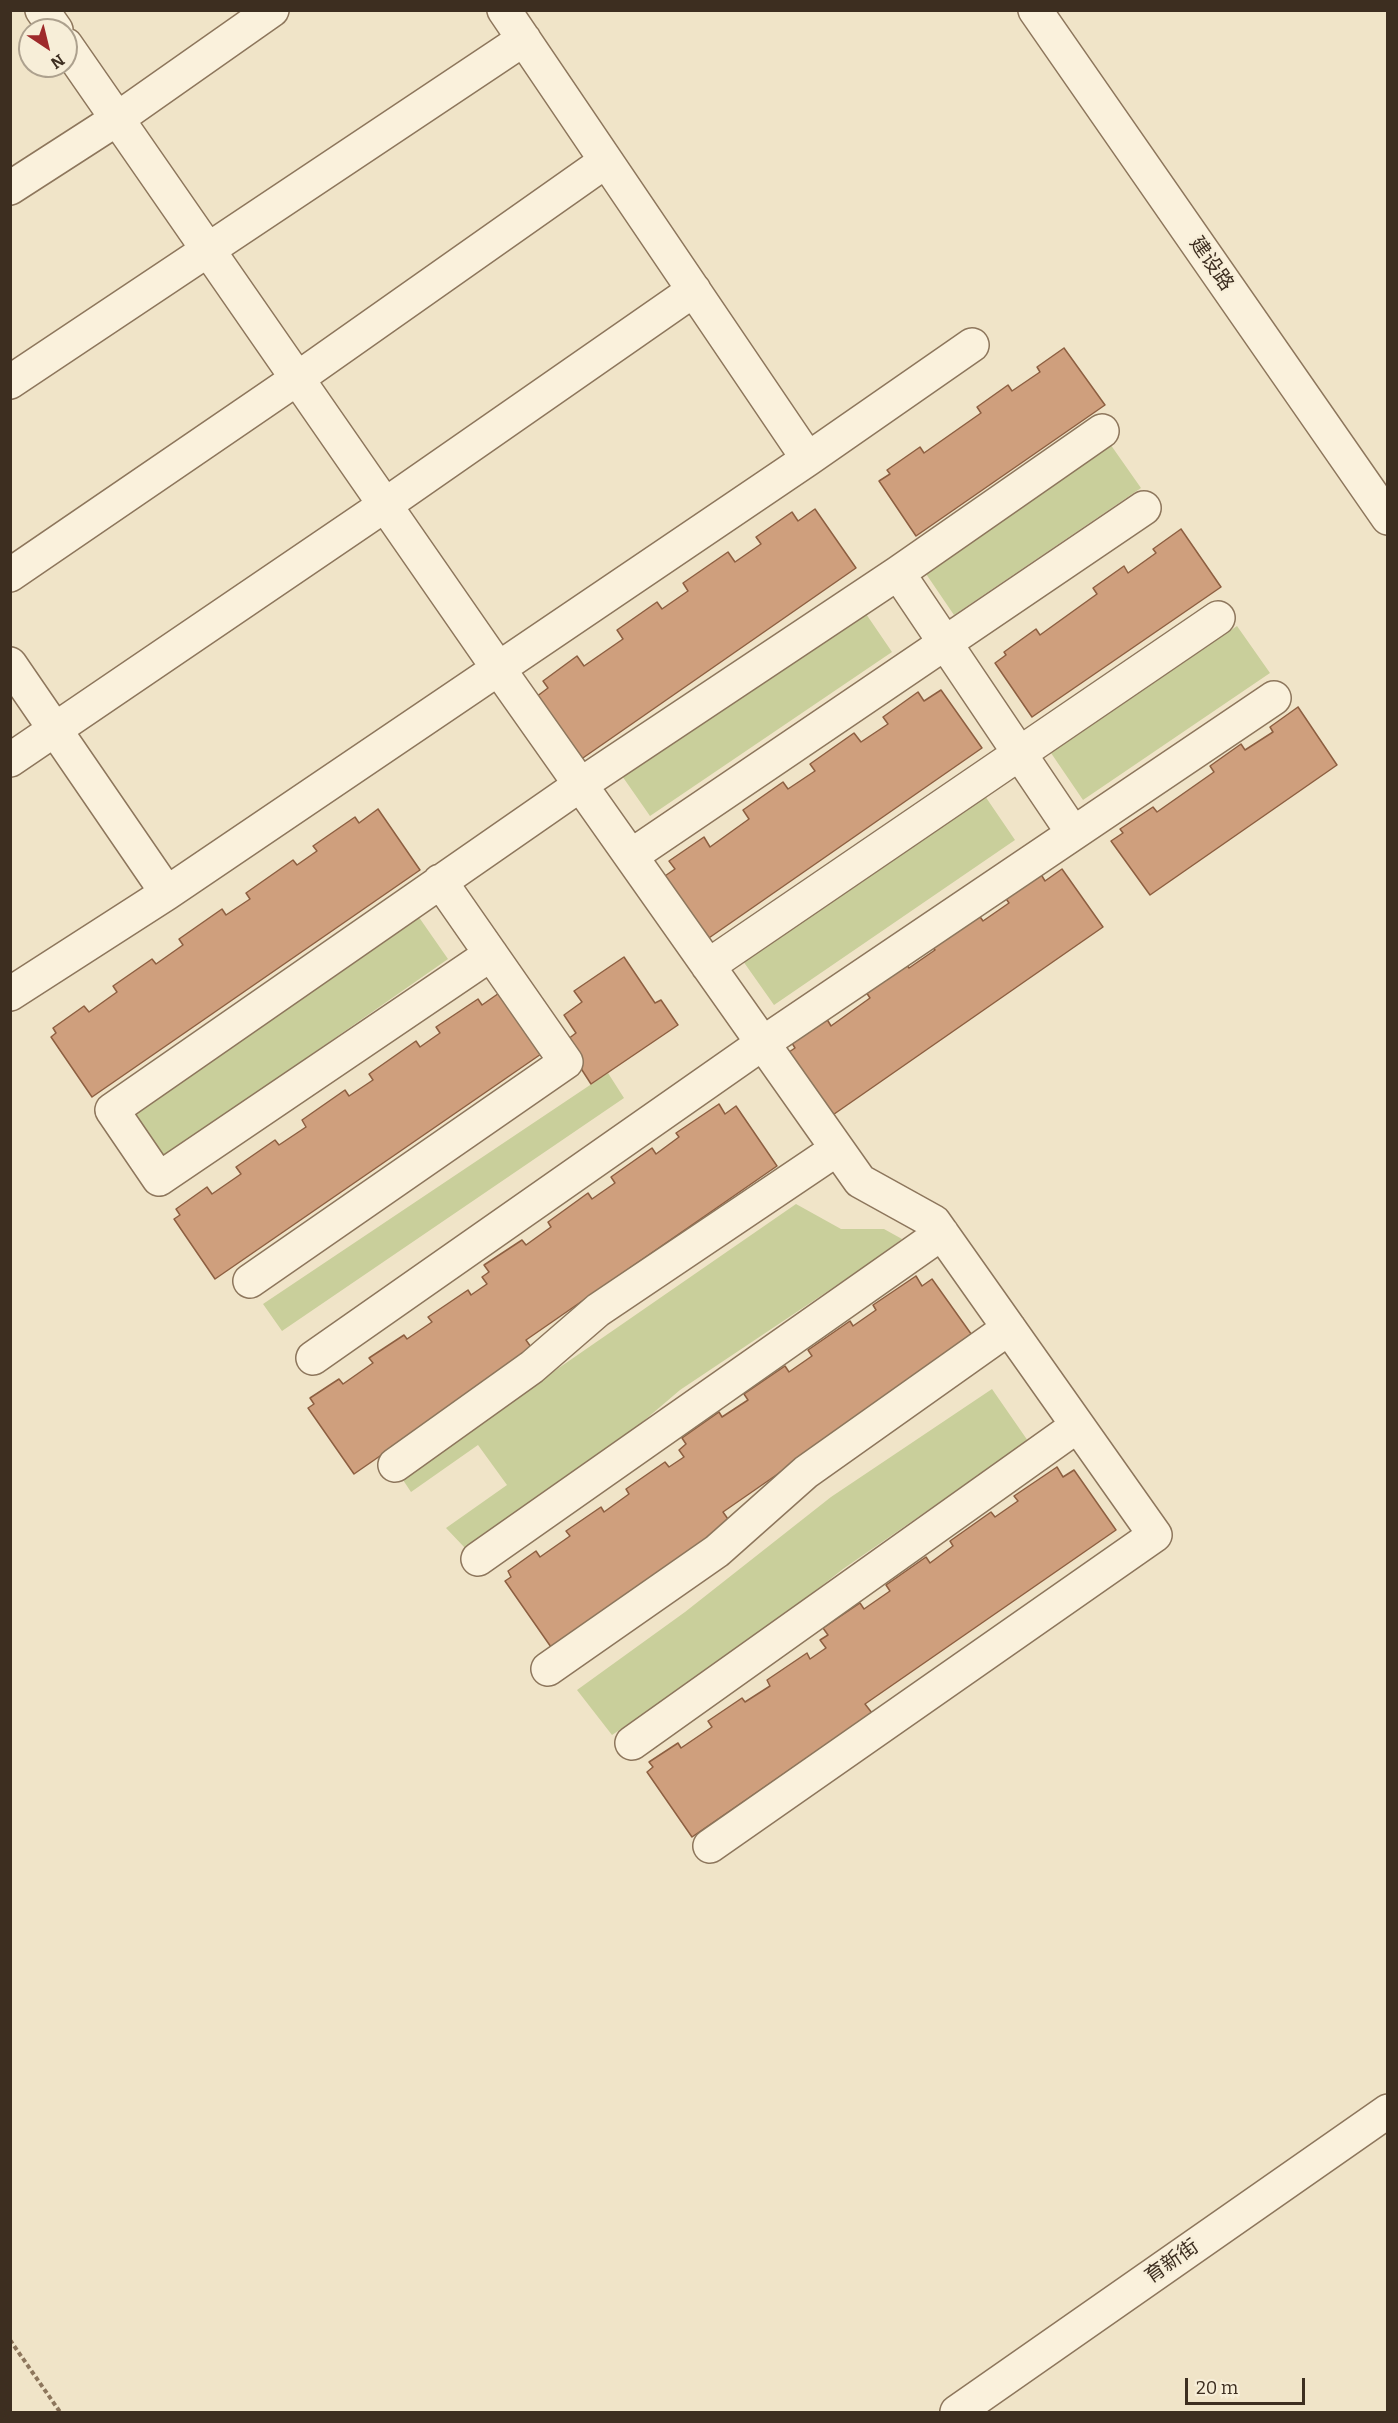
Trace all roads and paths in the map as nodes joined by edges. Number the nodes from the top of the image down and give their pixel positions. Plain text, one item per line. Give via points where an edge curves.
1 (272, 10) edge
2 (504, 10) edge
3 (1035, 10) edge
4 (524, 39) junction
5 (78, 62) edge
6 (117, 119) junction
7 (606, 161) junction
8 (10, 188) edge
9 (209, 250) junction
10 (694, 290) junction
11 (972, 345) dead end
12 (298, 378) junction
13 (10, 382) edge
14 (1102, 431) dead end
15 (808, 459) junction
16 (385, 505) junction
17 (1144, 508) dead end
18 (1388, 518) edge
19 (898, 573) junction
20 (10, 575) edge
21 (1218, 618) dead end
22 (946, 642) junction
23 (10, 664) edge
24 (498, 668) junction
25 (1274, 698) dead end
26 (55, 730) junction
27 (1020, 754) junction
28 (10, 760) edge
29 (580, 784) junction
30 (1073, 833) junction
31 (631, 856) junction
32 (440, 881) junction
33 (167, 893) junction
34 (491, 954) junction
35 (708, 966) junction
36 (10, 994) edge
37 (763, 1043) junction
38 (837, 1149) junction
39 (942, 1233) junction
40 (250, 1281) dead end
41 (1009, 1328) junction
42 (312, 1358) dead end
43 (1077, 1426) junction
44 (395, 1465) dead end
45 (478, 1558) dead end
46 (548, 1669) dead end
47 (632, 1743) dead end
48 (710, 1846) dead end
49 (1388, 2111) edge
50 (10, 2340) edge
51 (60, 2412) edge
52 (957, 2412) edge

1 - 6 street
2 - 4 street
3 - 18 street, 建设路
4 - 7 street
4 - 9 street
5 - 6 street
6 - 8 street
6 - 9 street
7 - 10 street
7 - 12 street
9 - 12 street
9 - 13 street
10 - 15 street
10 - 16 street
11 - 15 street
12 - 16 street
12 - 20 street
14 - 19 street
15 - 24 street
16 - 24 street
16 - 26 street
17 - 22 street
19 - 22 street
19 - 29 street
21 - 27 street
22 - 27 street
22 - 31 street
23 - 26 street
24 - 29 street
24 - 33 street
25 - 30 street
26 - 28 street
26 - 33 street
27 - 30 street
27 - 35 street
29 - 31 street
29 - 32 street
30 - 37 street
31 - 35 street
32 - 34 street
32 - 34 street via 112,1110 159,1179
33 - 36 street
34 - 40 street via 566,1062
35 - 37 street
37 - 38 street
37 - 42 street
38 - 39 street via 860,1181 934,1222
38 - 44 street via 598,1310 532,1367
39 - 41 street
39 - 45 street
41 - 43 street
41 - 46 street via 806,1472 717,1551
43 - 47 street
43 - 48 street via 1155,1535
49 - 52 street, 育新街
50 - 51 path

